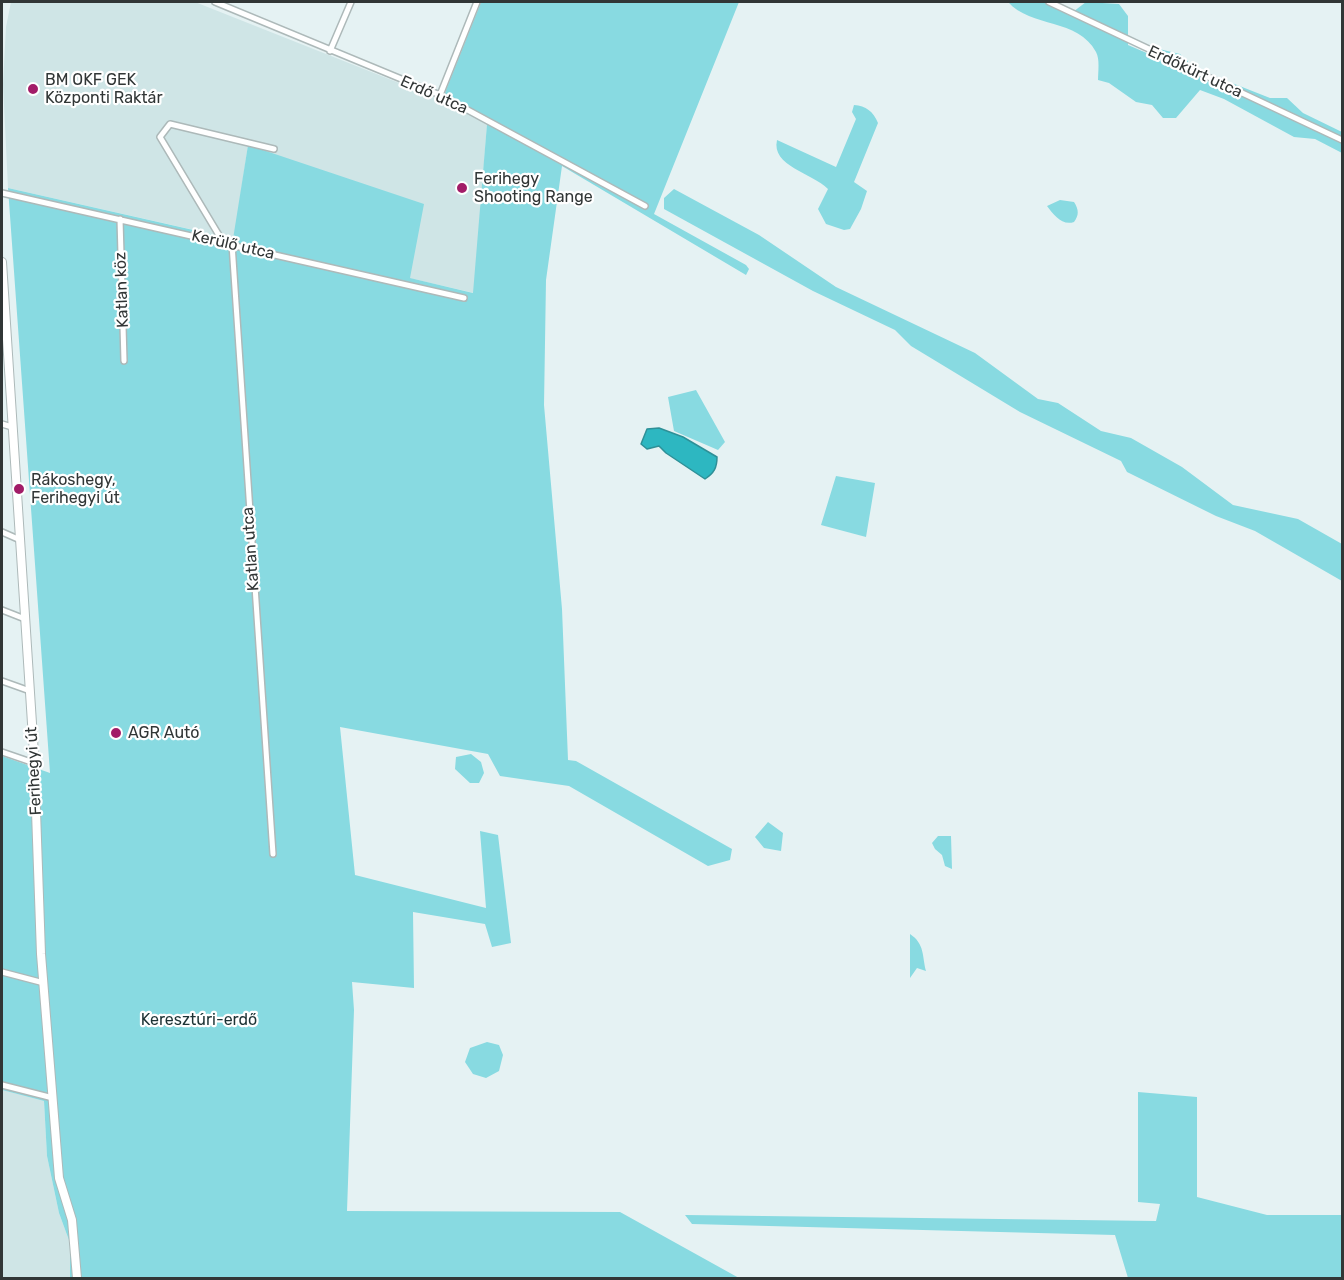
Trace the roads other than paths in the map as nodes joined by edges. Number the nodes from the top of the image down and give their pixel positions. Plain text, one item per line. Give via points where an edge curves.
1 (215, 2) edge
2 (351, 2) edge
3 (477, 2) edge
4 (1049, 2) edge
5 (231, 4) edge
6 (330, 51) junction
7 (440, 95) junction
8 (1342, 140) edge
9 (274, 149) dead end
10 (2, 193) edge
11 (645, 206) dead end
12 (120, 219) junction
13 (223, 242) junction
14 (232, 244) junction
15 (2, 262) edge
16 (464, 298) dead end
17 (3, 312) edge
18 (124, 361) dead end
19 (2, 424) edge
20 (12, 428) junction
21 (2, 532) edge
22 (18, 539) junction
23 (2, 610) edge
24 (25, 619) junction
25 (2, 681) edge
26 (30, 692) junction
27 (2, 753) edge
28 (34, 763) junction
29 (273, 854) dead end
30 (2, 972) edge
31 (44, 983) junction
32 (2, 1085) edge
33 (53, 1098) junction
34 (77, 1278) edge

1 - 5 street, Erdő utca
2 - 6 street
3 - 7 street
4 - 8 street, Erdőkürt utca
5 - 6 street, Erdő utca
6 - 7 street, Erdő utca
7 - 11 street, Erdő utca
9 - 13 street via 170,124 160,137
10 - 12 street, Kerülő utca
12 - 13 street, Kerülő utca
12 - 18 street, Katlan köz
13 - 14 street, Kerülő utca
14 - 16 street, Kerülő utca
14 - 29 street, Katlan utca
15 - 17 main road, Ferihegyi út
17 - 20 main road, Ferihegyi út
19 - 20 street
20 - 22 main road, Ferihegyi út
21 - 22 street
22 - 24 main road, Ferihegyi út
23 - 24 street
24 - 26 main road, Ferihegyi út
25 - 26 street
26 - 28 main road, Ferihegyi út
27 - 28 street
28 - 31 main road, Ferihegyi út
30 - 31 street
31 - 33 main road, Ferihegyi út
32 - 33 street
33 - 34 main road, Ferihegyi út via 59,1178 72,1220

